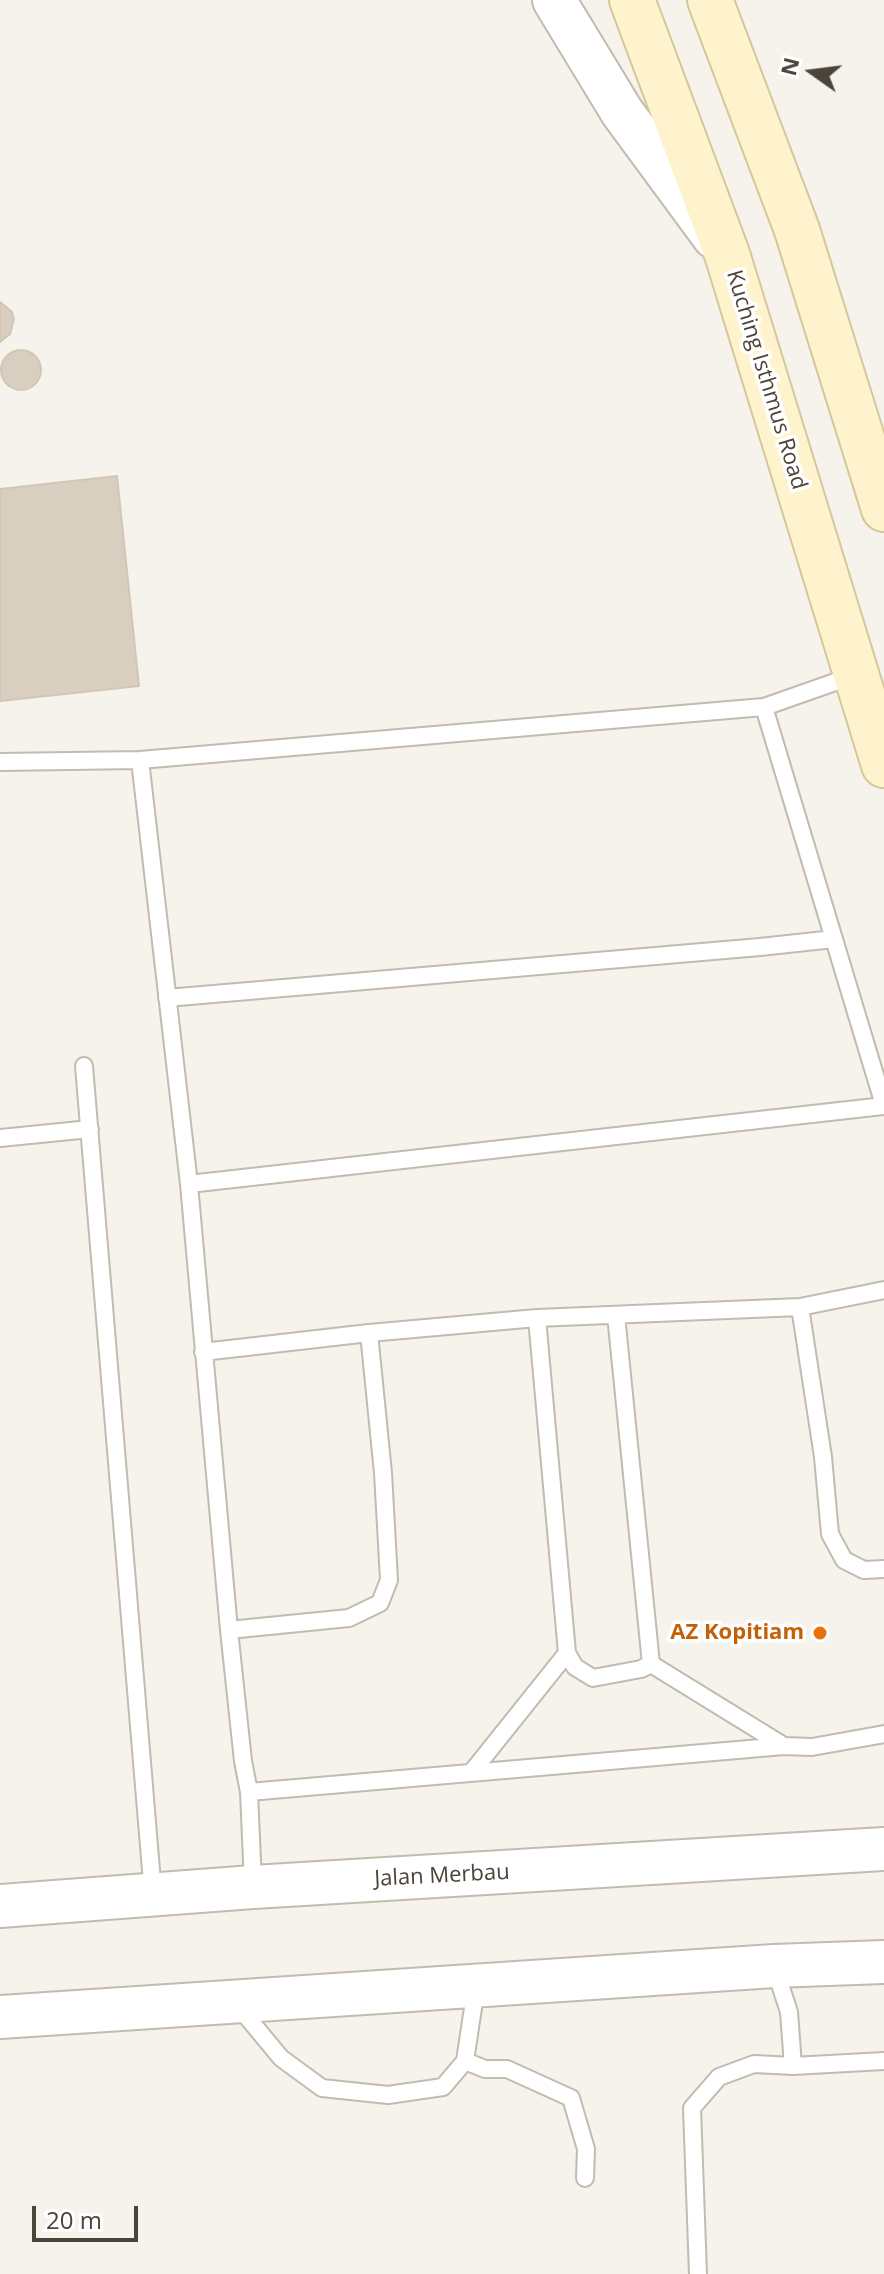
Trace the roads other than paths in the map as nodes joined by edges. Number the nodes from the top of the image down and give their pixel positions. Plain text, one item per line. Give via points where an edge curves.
1 (554, 0) edge
2 (632, 0) edge
3 (710, 0) edge
4 (727, 254) junction
5 (884, 509) edge
6 (856, 675) junction
7 (764, 707) junction
8 (140, 760) junction
9 (0, 762) edge
10 (884, 765) edge
11 (834, 939) junction
12 (167, 998) junction
13 (84, 1066) dead end
14 (884, 1106) edge
15 (90, 1129) junction
16 (0, 1138) edge
17 (189, 1184) junction
18 (884, 1290) edge
19 (800, 1307) junction
20 (616, 1315) junction
21 (537, 1318) junction
22 (369, 1333) junction
23 (203, 1352) junction
24 (884, 1569) edge
25 (229, 1630) junction
26 (567, 1653) junction
27 (651, 1664) junction
28 (884, 1734) edge
29 (784, 1746) junction
30 (471, 1773) junction
31 (249, 1792) junction
32 (884, 1849) edge
33 (253, 1887) junction
34 (153, 1896) junction
35 (0, 1906) edge
36 (884, 1962) edge
37 (774, 1966) junction
38 (476, 1986) junction
39 (234, 2001) junction
40 (0, 2017) edge
41 (465, 2061) junction
42 (884, 2061) edge
43 (793, 2066) junction
44 (585, 2178) dead end
45 (698, 2274) edge

1 - 4 street via 622,112
2 - 4 main road, Kuching Isthmus Road
3 - 5 main road via 797,230
4 - 6 main road, Kuching Isthmus Road
6 - 7 lane
6 - 10 main road, Kuching Isthmus Road
7 - 8 lane
7 - 11 lane
8 - 9 lane
8 - 12 lane
11 - 12 lane
11 - 14 lane
12 - 17 lane
13 - 15 lane
14 - 17 lane
15 - 16 lane
15 - 34 lane
17 - 23 lane
18 - 19 lane
19 - 20 lane
19 - 24 lane via 830,1534 844,1560 864,1570
20 - 21 lane
20 - 27 lane
21 - 22 lane
21 - 26 lane
22 - 23 lane
22 - 25 lane via 389,1580 380,1603 349,1618
23 - 25 lane
25 - 31 lane
26 - 27 lane via 575,1667 593,1678
26 - 30 lane
27 - 29 lane
28 - 29 lane via 812,1747
29 - 30 lane
30 - 31 lane
31 - 33 lane
32 - 33 street, Jalan Merbau
33 - 34 street, Jalan Merbau
34 - 35 street, Jalan Merbau
36 - 37 street
37 - 38 street
37 - 43 lane via 789,2012
38 - 39 street
38 - 41 lane
39 - 40 street
39 - 41 lane via 281,2058 322,2088 388,2095 443,2087
41 - 44 lane via 485,2069 507,2069 571,2098 586,2149
42 - 43 lane
43 - 45 lane via 754,2064 719,2077 692,2108

